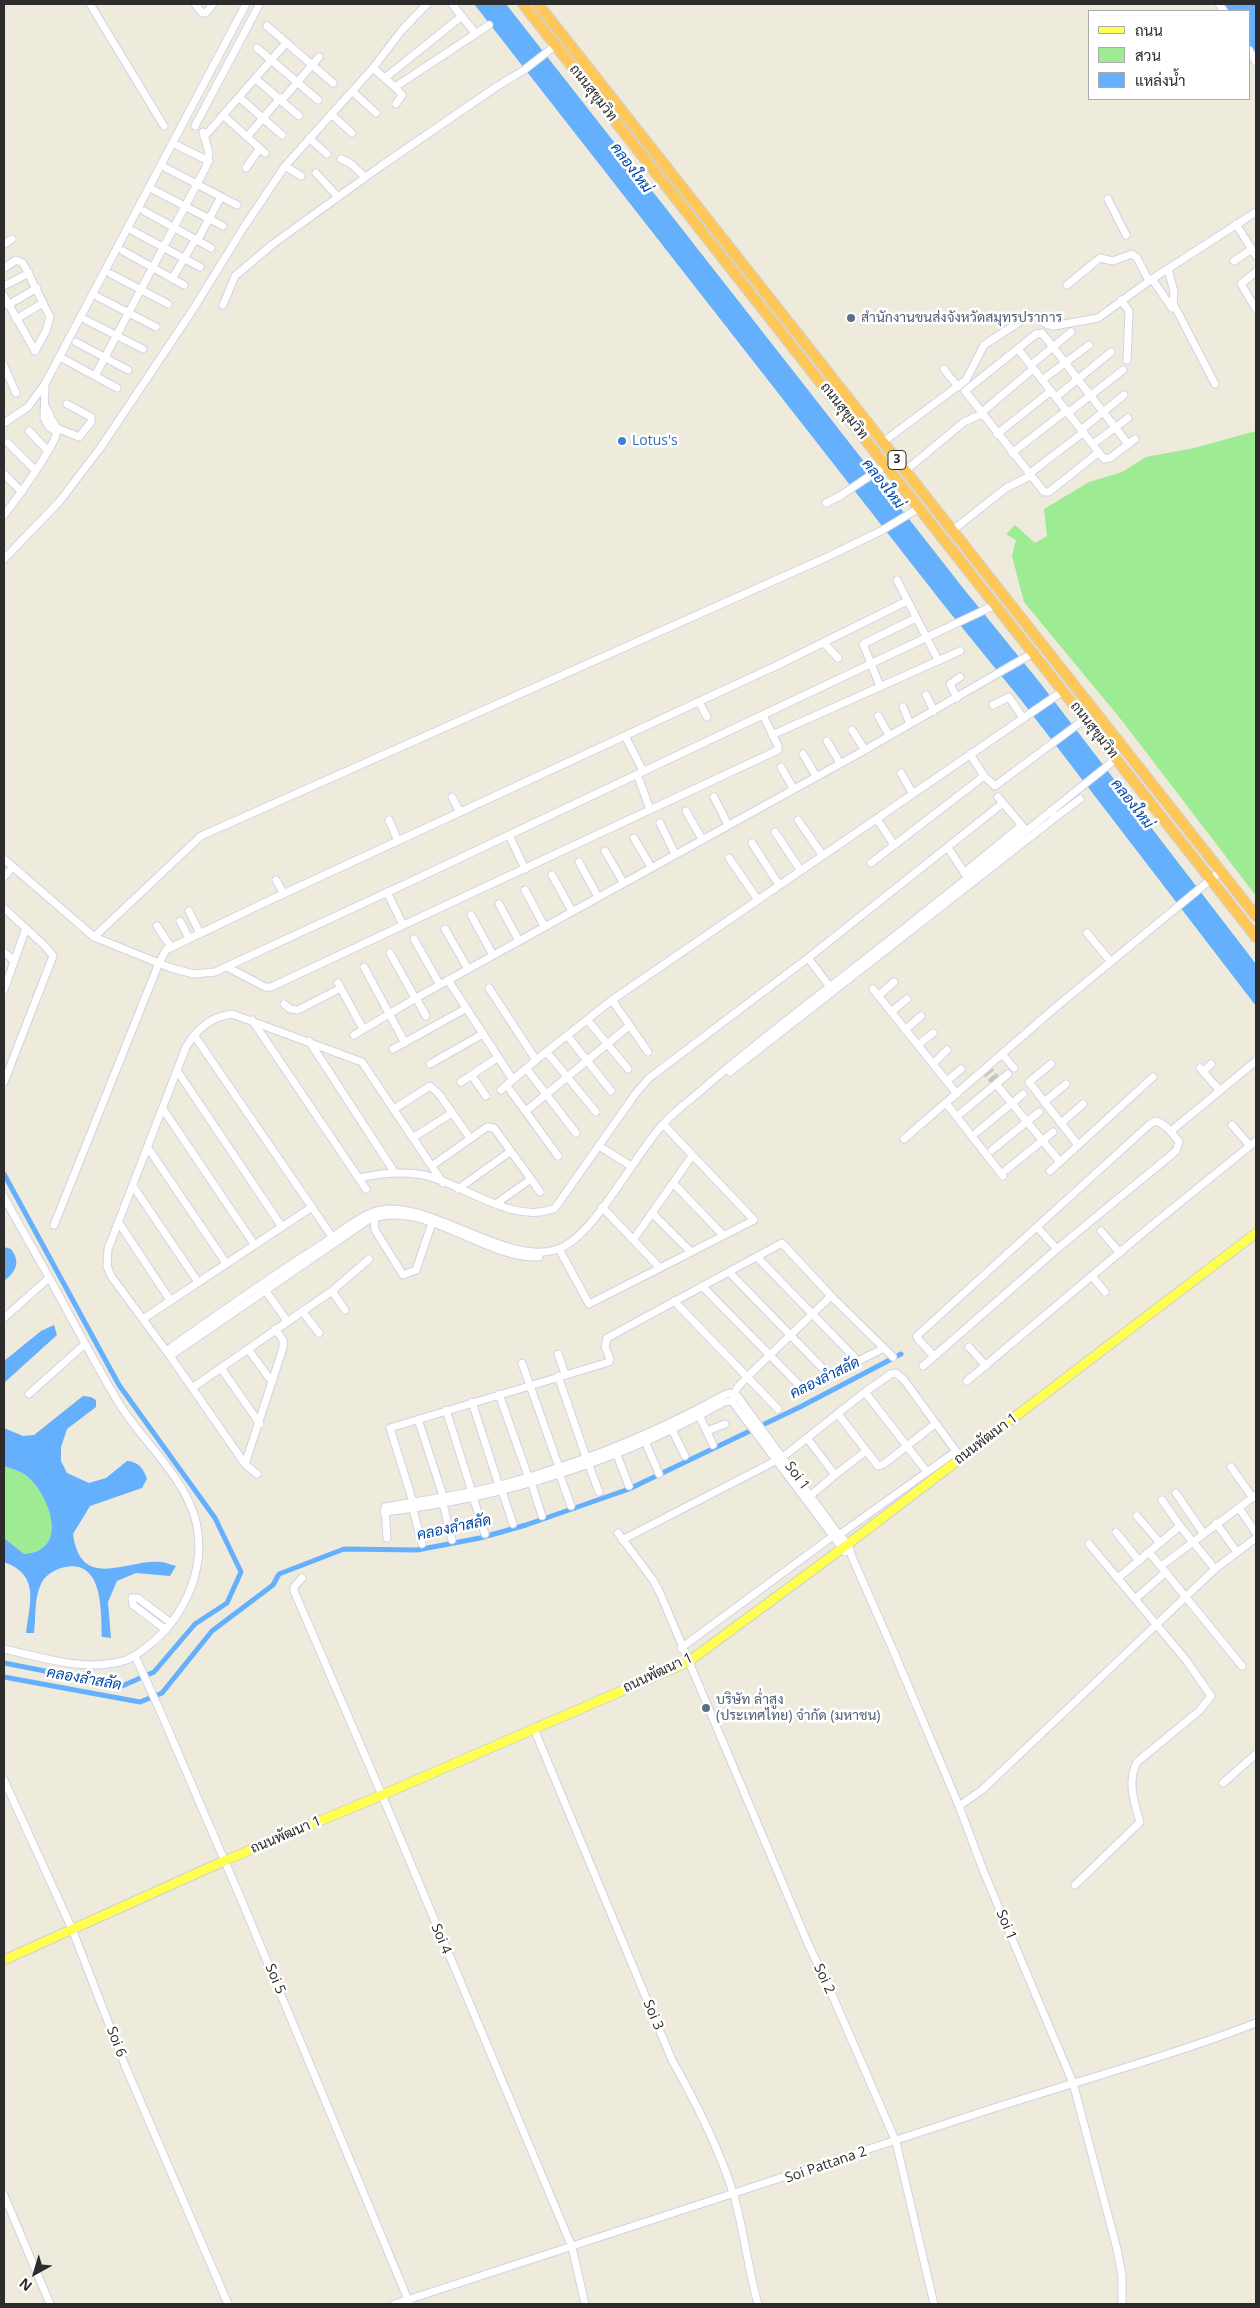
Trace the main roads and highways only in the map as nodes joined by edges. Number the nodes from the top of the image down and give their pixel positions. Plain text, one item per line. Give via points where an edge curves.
1 (523, 4) edge
2 (538, 4) edge
3 (1256, 916) edge
4 (1256, 937) edge
5 (1256, 1233) edge
6 (4, 1960) edge

1 - 4 highway, ถนนสุขุมวิท / 3 via 914,511 995,605 1081,722 1207,882
2 - 3 highway, ถนนสุขุมวิท / 3
5 - 6 main road, ถนนพัฒนา 1 via 688,1662 224,1861

